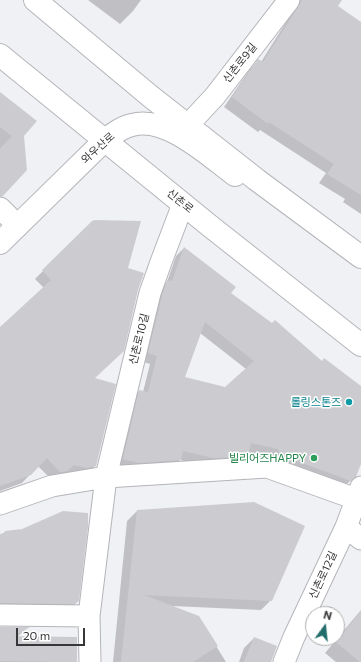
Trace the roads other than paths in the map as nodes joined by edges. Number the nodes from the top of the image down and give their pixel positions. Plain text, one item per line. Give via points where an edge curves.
1 (35, 0) edge
2 (289, 0) edge
3 (0, 55) edge
4 (188, 125) junction
5 (105, 140) junction
6 (257, 180) junction
7 (183, 204) junction
8 (0, 208) edge
9 (18, 226) junction
10 (0, 243) edge
11 (361, 257) edge
12 (361, 344) edge
13 (106, 477) junction
14 (358, 493) edge
15 (0, 504) edge
16 (353, 533) edge
17 (0, 615) edge
18 (90, 616) junction
19 (90, 662) edge
20 (284, 662) edge

1 - 4 main road
2 - 4 street, 신촌로9길 via 215,96
3 - 5 main road, 신촌로
4 - 6 main road
5 - 6 main road, 와우산로 via 132,124 163,127 177,133 234,175
5 - 7 main road, 신촌로
5 - 9 main road, 와우산로
6 - 11 main road
7 - 12 main road, 신촌로
7 - 13 street, 신촌로10길 via 150,293
8 - 9 street
9 - 10 main road, 와우산로
13 - 14 street via 267,467
13 - 15 street via 52,486
13 - 18 street, 신촌로10길
14 - 16 street, 신촌로12길
16 - 20 street, 신촌로12길 via 294,637
17 - 18 street
18 - 19 street, 신촌로10길

